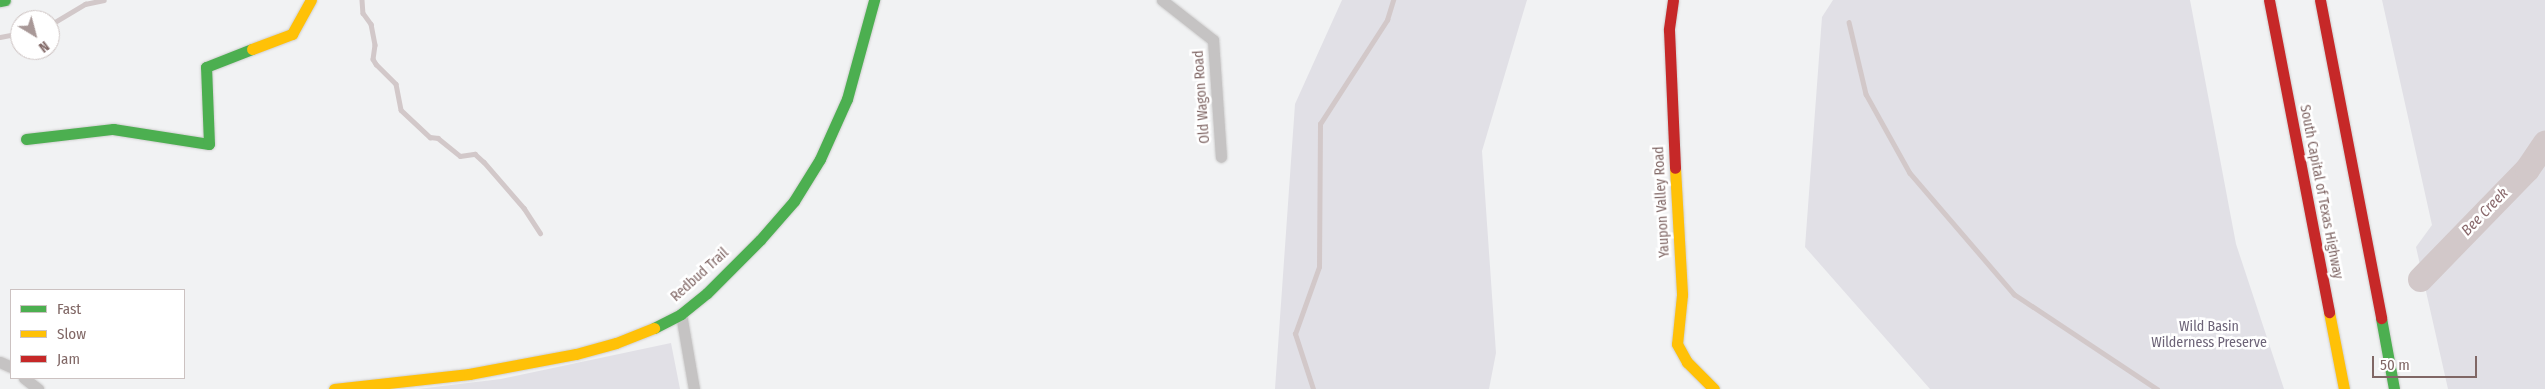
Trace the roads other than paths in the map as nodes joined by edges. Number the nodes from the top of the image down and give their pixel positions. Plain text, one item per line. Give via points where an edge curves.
1 (5, 0) edge
2 (311, 0) edge
3 (874, 0) edge
4 (1162, 0) edge
5 (1673, 0) edge
6 (2320, 0) edge
7 (0, 1) edge
8 (2270, 3) edge
9 (26, 139) dead end
10 (1221, 156) dead end
11 (681, 314) junction
12 (25, 379) edge
13 (38, 389) edge
14 (334, 389) edge
15 (694, 389) edge
16 (1714, 389) edge
17 (2344, 389) edge
18 (2394, 389) edge

1 - 7 main road
2 - 9 main road via 292,34 206,67 209,144 113,129
3 - 11 main road, Redbud Trail via 847,99 820,159 794,201 707,293
4 - 10 street, Old Wagon Road via 1213,40
5 - 16 main road, Yaupon Valley Road via 1669,30 1670,78 1682,295 1677,344 1687,362
6 - 18 main road
8 - 17 main road, South Capital of Texas Highway
11 - 14 main road, Redbud Trail via 616,344 576,354 469,374
11 - 15 street
12 - 13 street

